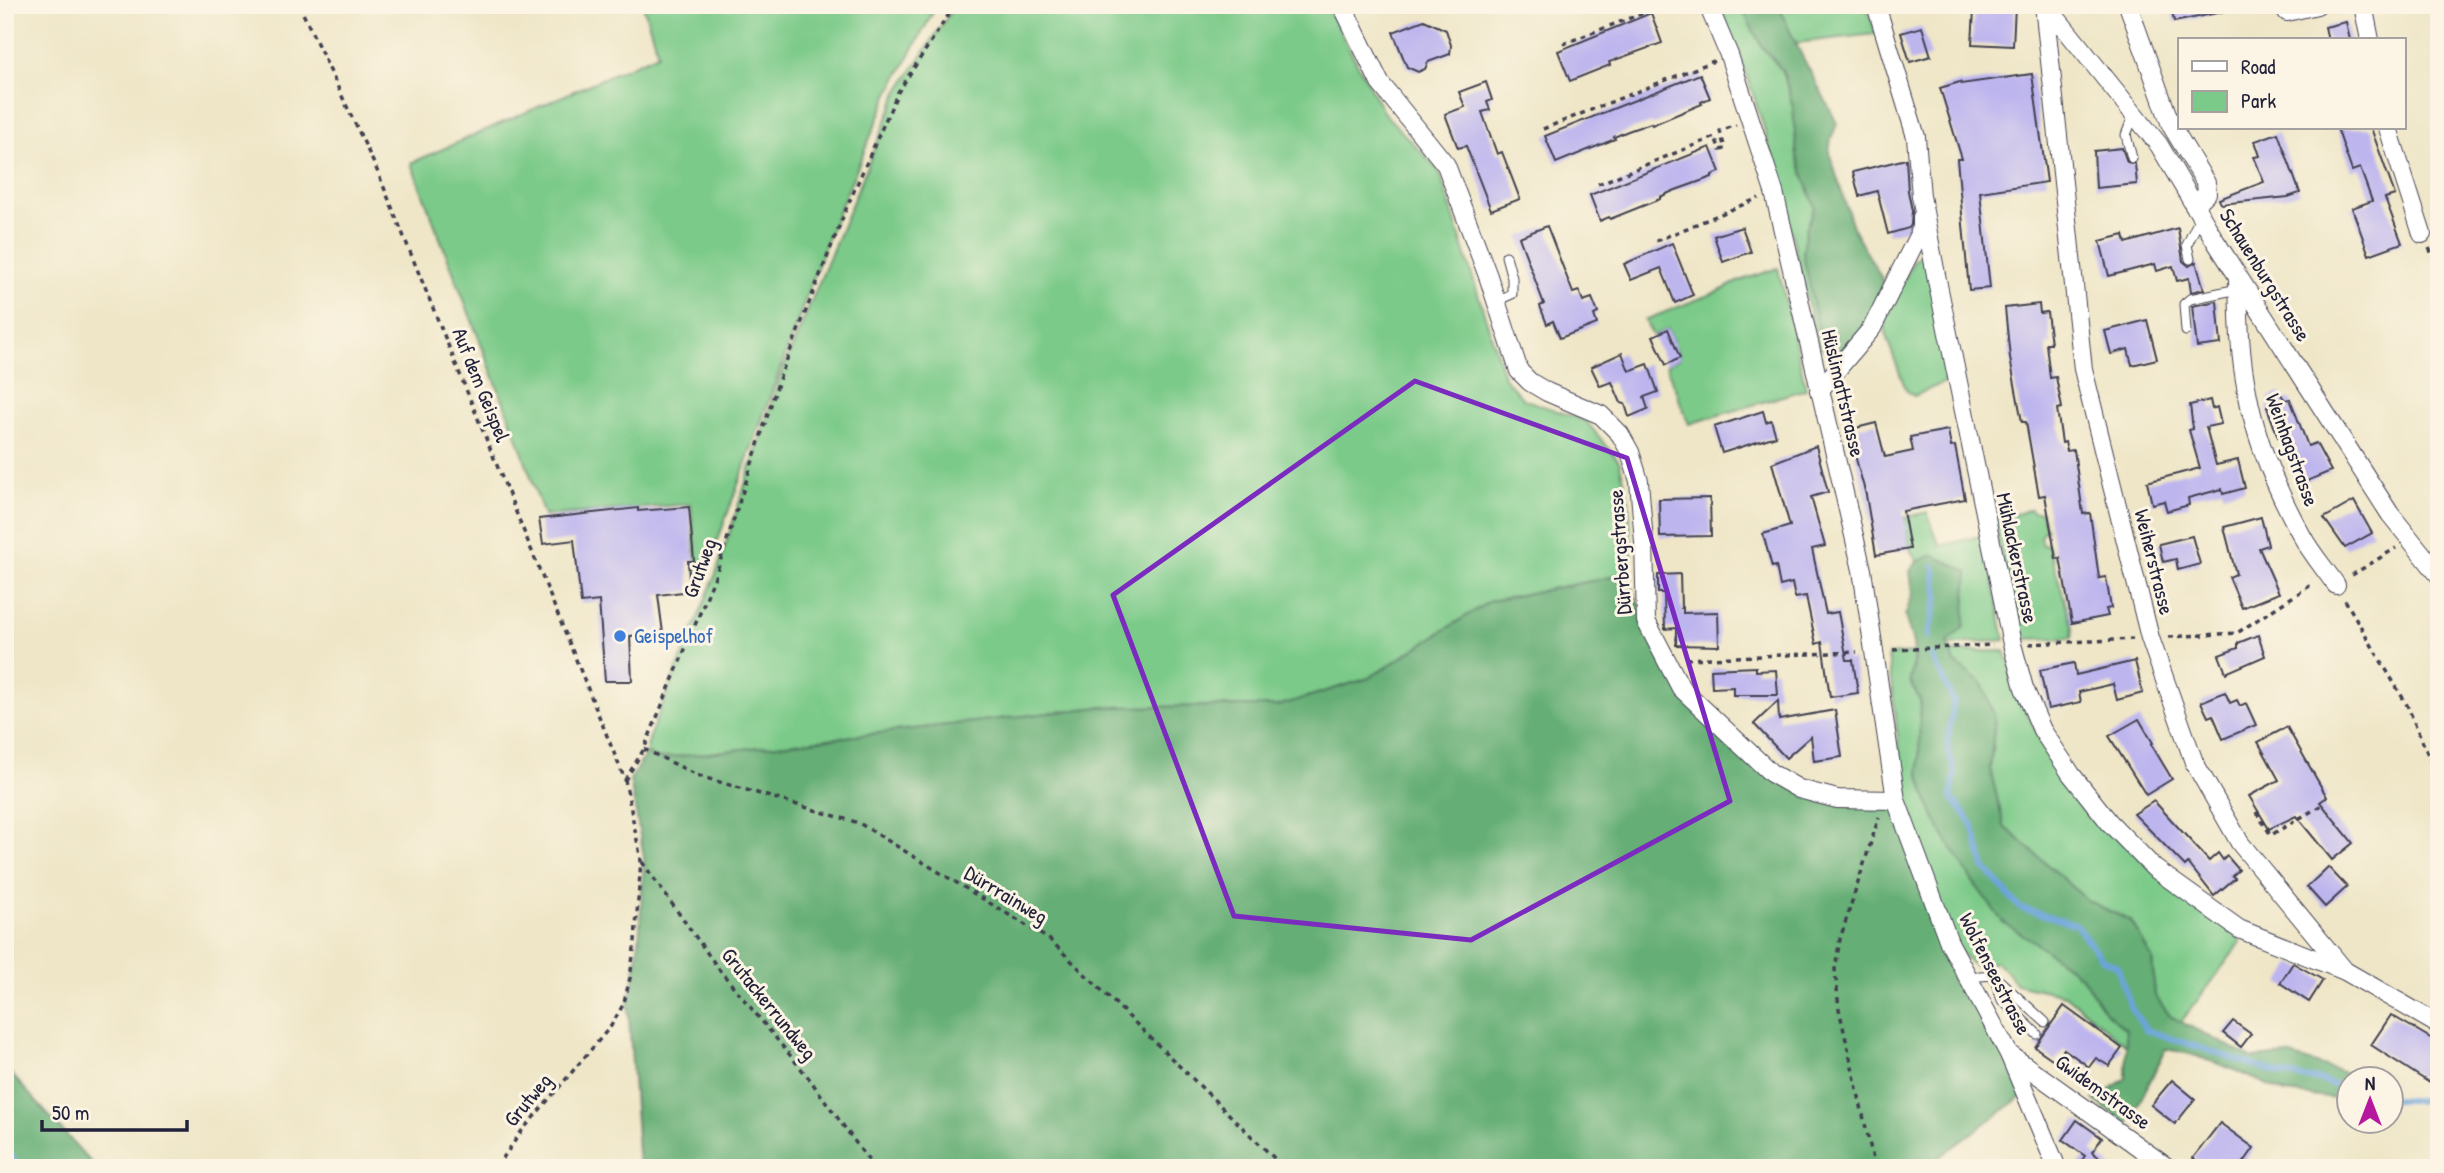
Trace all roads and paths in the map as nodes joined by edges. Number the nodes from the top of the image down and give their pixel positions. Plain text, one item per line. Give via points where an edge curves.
1 (299, 5) edge
2 (955, 5) edge
3 (1342, 5) edge
4 (1664, 5) edge
5 (1708, 5) edge
6 (1876, 5) edge
7 (2045, 5) edge
8 (2128, 5) edge
9 (2317, 5) edge
10 (2363, 5) edge
11 (2286, 9) edge
12 (2370, 38) edge
13 (1563, 44) dead end
14 (1729, 55) junction
15 (2134, 112) junction
16 (1543, 129) dead end
17 (2389, 130) edge
18 (1720, 131) dead end
19 (2132, 158) dead end
20 (1598, 184) dead end
21 (1921, 196) junction
22 (1754, 201) dead end
23 (2198, 212) junction
24 (2422, 234) dead end
25 (1656, 241) dead end
26 (1506, 256) dead end
27 (2190, 259) dead end
28 (2238, 282) junction
29 (1496, 302) junction
30 (2186, 331) dead end
31 (1819, 391) junction
32 (2409, 540) junction
33 (2439, 575) edge
34 (2332, 579) junction
35 (2150, 638) junction
36 (1874, 651) junction
37 (1667, 660) junction
38 (644, 749) junction
39 (625, 780) junction
40 (2439, 780) edge
41 (1891, 800) junction
42 (2322, 804) dead end
43 (2256, 812) dead end
44 (641, 860) junction
45 (2345, 971) junction
46 (1993, 975) junction
47 (1968, 976) junction
48 (2045, 1021) dead end
49 (2439, 1025) edge
50 (2036, 1034) dead end
51 (2010, 1054) junction
52 (496, 1168) edge
53 (874, 1168) edge
54 (1288, 1168) edge
55 (1875, 1168) edge
56 (2057, 1168) edge
57 (2168, 1168) edge

1 - 39 path, Auf dem Geispel via 376,168
2 - 38 path, Grutweg via 898,92 846,209 780,377 716,574
3 - 29 street, Dürrbergstrasse via 1380,83 1446,165
4 - 13 path
5 - 14 street, Hüslimattstrasse
6 - 21 street, Mühlackerstrasse via 1916,137
7 - 15 street, Schauenburgstrasse
7 - 35 street, Weiherstrasse via 2083,369
8 - 23 street via 2171,125 2206,183 2207,193
9 - 11 street
10 - 12 street
14 - 16 path
14 - 31 street, Hüslimattstrasse via 1774,192
15 - 19 lane via 2126,135
15 - 23 street, Schauenburgstrasse
17 - 24 street
18 - 20 path via 1725,149 1720,150 1715,137
21 - 31 street via 1922,228 1872,328
21 - 45 street, Mühlackerstrasse via 2012,645 2042,730 2109,822 2154,868 2239,929
22 - 25 path
23 - 27 lane via 2187,244
23 - 28 street, Schauenburgstrasse
26 - 29 lane via 1512,294
28 - 30 lane via 2184,304
28 - 32 street, Schauenburgstrasse
28 - 34 street, Weinhagstrasse via 2239,336 2261,442 2303,539
29 - 37 street, Dürrbergstrasse via 1519,371 1530,383 1601,415 1630,452 1639,481 1646,621
31 - 36 street, Hüslimattstrasse via 1862,570
32 - 33 street, Schauenburgstrasse
32 - 34 path
34 - 35 path via 2237,633
34 - 40 path via 2407,705
35 - 45 street, Weiherstrasse via 2194,762 2240,843
36 - 37 path
36 - 41 street, Hüslimattstrasse
37 - 41 street, Dürrbergstrasse via 1681,688 1771,773 1799,789 1837,799
38 - 39 path, Grutweg
38 - 54 path, Dürrrainweg via 699,776 859,823 1050,940
39 - 44 path, Grutweg
41 - 47 street, Wolfenseestrasse via 1949,942
41 - 55 path via 1840,939 1835,969 1839,1009
42 - 43 path via 2271,835
44 - 52 path, Grutweg via 635,941 624,1003 611,1026
44 - 53 path, Grutackerrundweg via 718,968 808,1077
45 - 49 street, Weiherstrasse
46 - 47 lane
46 - 48 lane
46 - 50 lane via 2002,1000
47 - 51 street, Wolfenseestrasse
51 - 56 street, Wolfenseestrasse
51 - 57 street, Gwidemstrasse

